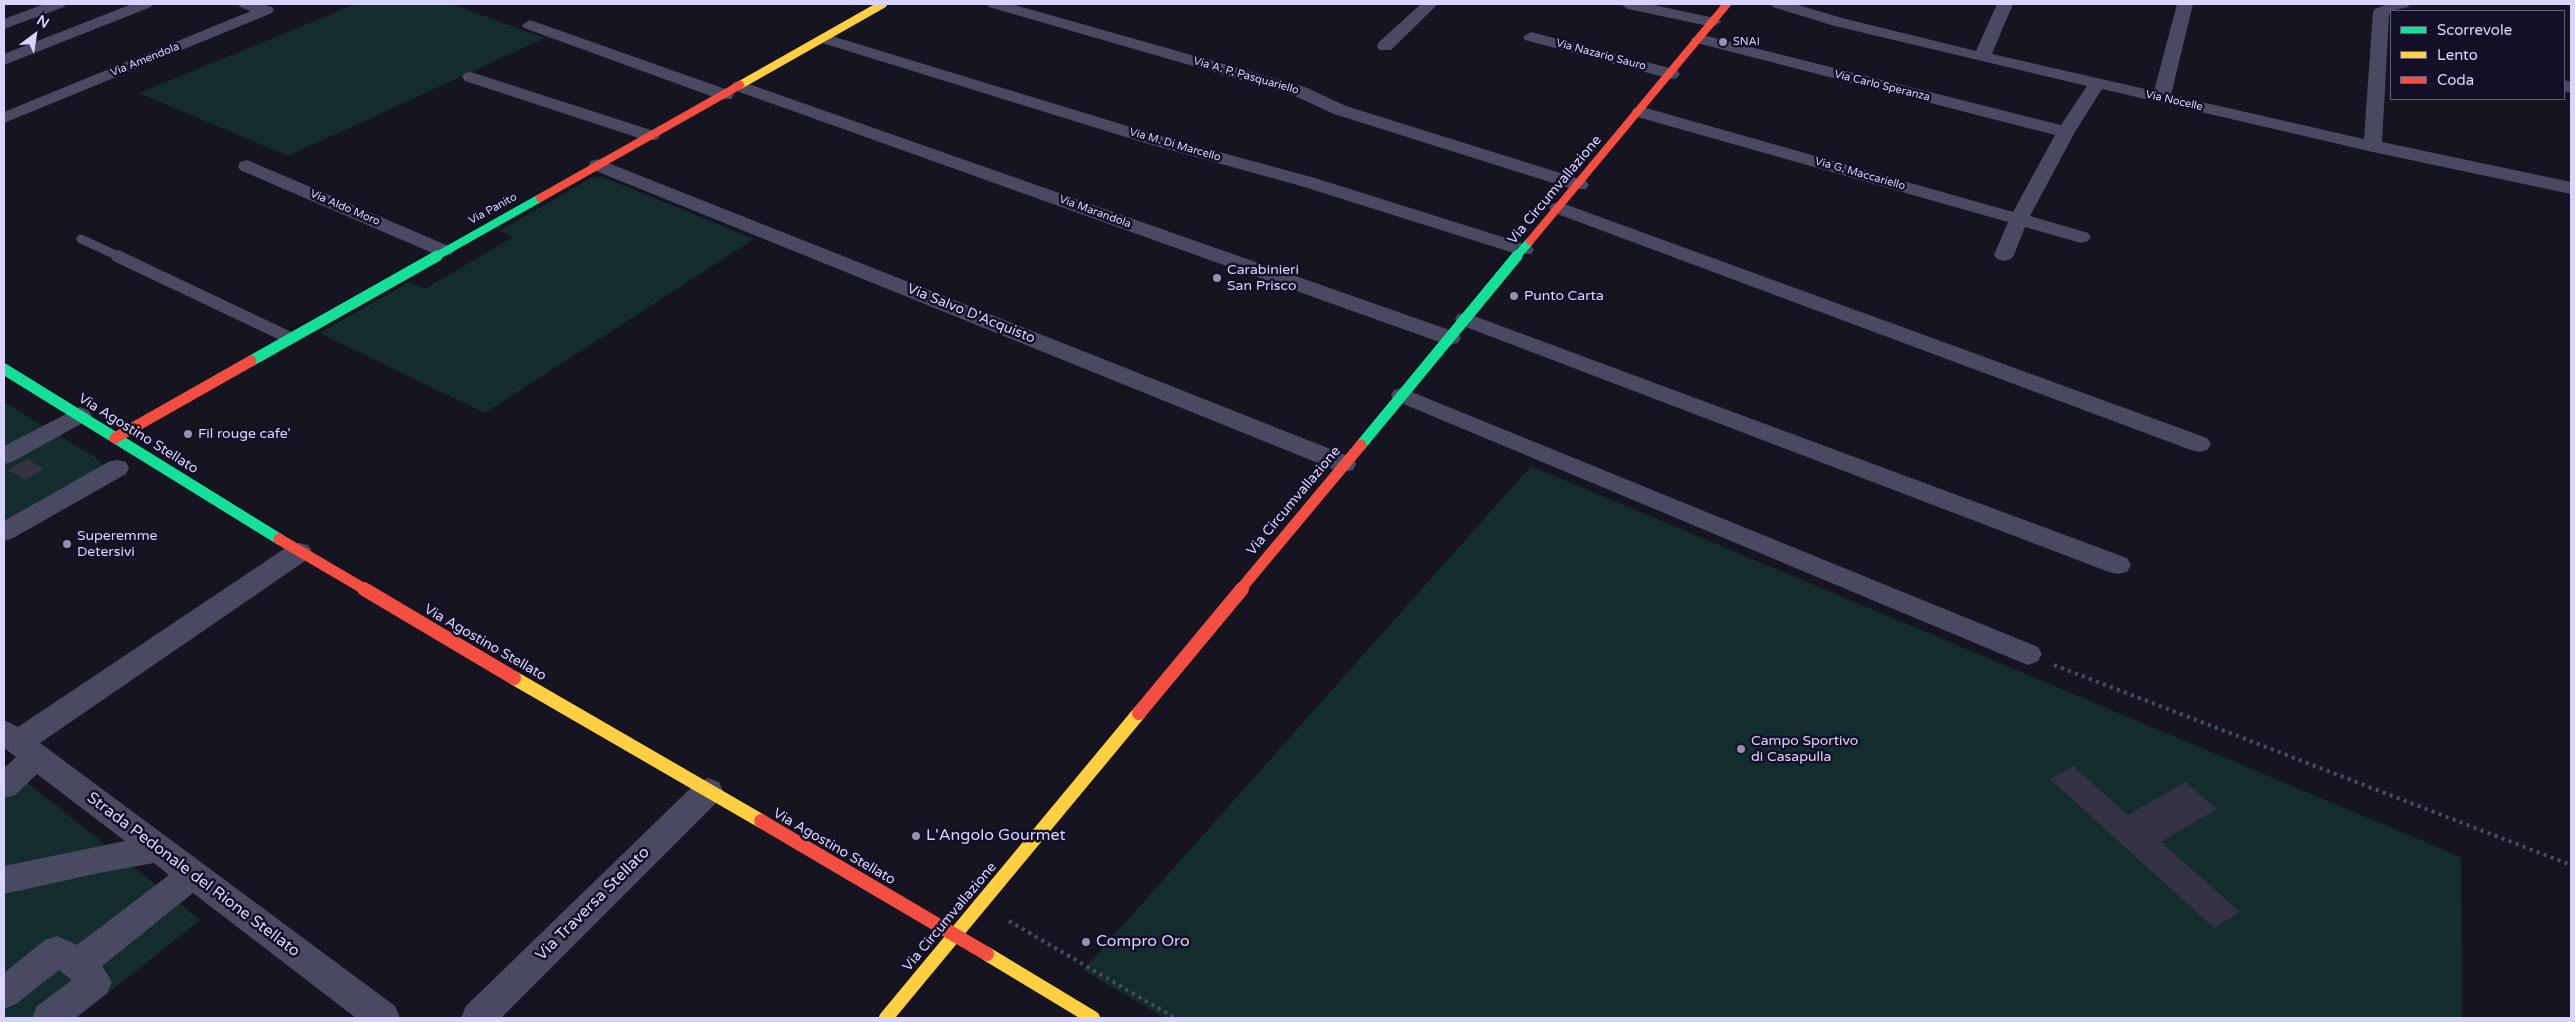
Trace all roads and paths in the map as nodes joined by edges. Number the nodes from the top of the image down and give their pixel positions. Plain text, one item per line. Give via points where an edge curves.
1 (58, 4) edge
2 (146, 4) edge
3 (246, 4) edge
4 (883, 4) edge
5 (995, 4) edge
6 (1430, 4) edge
7 (1628, 4) edge
8 (1727, 4) edge
9 (1779, 4) edge
10 (2005, 4) edge
11 (2185, 4) edge
12 (2402, 4) edge
13 (2380, 11) edge
14 (1713, 22) junction
15 (4, 24) edge
16 (530, 25) dead end
17 (1531, 37) dead end
18 (825, 38) junction
19 (1699, 39) junction
20 (1385, 46) dead end
21 (4, 47) edge
22 (21, 53) junction
23 (1982, 57) junction
24 (4, 60) edge
25 (1671, 74) junction
26 (471, 77) dead end
27 (2097, 83) junction
28 (733, 90) junction
29 (2161, 98) junction
30 (1640, 112) junction
31 (4, 118) edge
32 (2066, 132) junction
33 (651, 136) junction
34 (2373, 146) junction
35 (598, 165) junction
36 (247, 166) dead end
37 (1578, 185) junction
38 (2571, 188) edge
39 (1559, 208) junction
40 (2019, 220) junction
41 (2081, 237) dead end
42 (81, 239) dead end
43 (1524, 250) junction
44 (444, 251) junction
45 (2004, 255) dead end
46 (1466, 319) junction
47 (290, 338) junction
48 (1450, 338) junction
49 (4, 369) edge
50 (1402, 395) junction
51 (80, 415) junction
52 (115, 438) junction
53 (2199, 444) dead end
54 (4, 456) edge
55 (1344, 464) junction
56 (117, 468) dead end
57 (4, 532) edge
58 (299, 552) junction
59 (2118, 565) dead end
60 (2028, 654) joint
61 (19, 744) edge
62 (4, 786) edge
63 (708, 791) junction
64 (160, 849) junction
65 (2571, 865) edge
66 (193, 874) junction
67 (4, 880) edge
68 (980, 904) junction
69 (955, 935) junction
70 (79, 964) junction
71 (4, 993) edge
72 (49, 1018) edge
73 (383, 1018) edge
74 (478, 1018) edge
75 (886, 1018) edge
76 (1093, 1018) edge
77 (1175, 1018) edge

1 - 15 street
2 - 22 street
3 - 31 street, Via Amendola via 266,10
4 - 18 street, Via Panito
5 - 37 street, Via A. P. Pasquariello via 1299,91 1340,110
6 - 20 street
7 - 14 street
8 - 14 street, Via Circumvallazione
9 - 23 street, Via Nocelle via 1838,22
10 - 23 street
11 - 29 street
12 - 13 street
13 - 34 street
14 - 19 street, Via Circumvallazione
16 - 28 street, Via Marandola
17 - 25 street, Via Nazario Sauro
18 - 28 street, Via Panito
18 - 43 street, Via M. Di Marcello
19 - 25 street, Via Circumvallazione
19 - 32 street, Via Carlo Speranza
21 - 22 street
22 - 24 street
23 - 27 street, Via Nocelle
25 - 30 street, Via Circumvallazione
26 - 33 street
27 - 29 street, Via Nocelle
27 - 32 street
28 - 33 street, Via Panito
28 - 48 street, Via Marandola
29 - 34 street, Via Nocelle
30 - 37 street, Via Circumvallazione
30 - 40 street, Via G. Maccariello
32 - 40 street
33 - 35 street, Via Panito
34 - 38 street, Via Nocelle
35 - 44 street, Via Panito
35 - 55 street, Via Salvo D'Acquisto
36 - 44 street, Via Aldo Moro
37 - 39 street, Via Circumvallazione
39 - 43 street, Via Circumvallazione
39 - 53 street
40 - 41 street, Via G. Maccariello
40 - 45 street
42 - 47 lane
43 - 46 street, Via Circumvallazione
44 - 47 street, Via Panito
46 - 48 street, Via Circumvallazione
46 - 59 street
47 - 52 street, Via Panito
48 - 50 street, Via Circumvallazione
49 - 51 street, Via Agostino Stellato
50 - 55 street, Via Circumvallazione
50 - 60 street
51 - 52 street, Via Agostino Stellato
51 - 54 street
52 - 58 street, Via Agostino Stellato
55 - 68 street, Via Circumvallazione
56 - 57 street
58 - 61 street
58 - 63 street, Via Agostino Stellato
60 - 65 path
61 - 62 street
61 - 64 street, Strada Pedonale del Rione Stellato
63 - 69 street, Via Agostino Stellato
63 - 74 street, Via Traversa Stellato
64 - 66 street, Strada Pedonale del Rione Stellato
64 - 67 street
66 - 70 street
66 - 73 street, Strada Pedonale del Rione Stellato
68 - 69 street, Via Circumvallazione
68 - 77 path
69 - 75 street, Via Circumvallazione
69 - 76 street, Via Agostino Stellato
70 - 71 street via 57,951
70 - 72 street via 95,982

